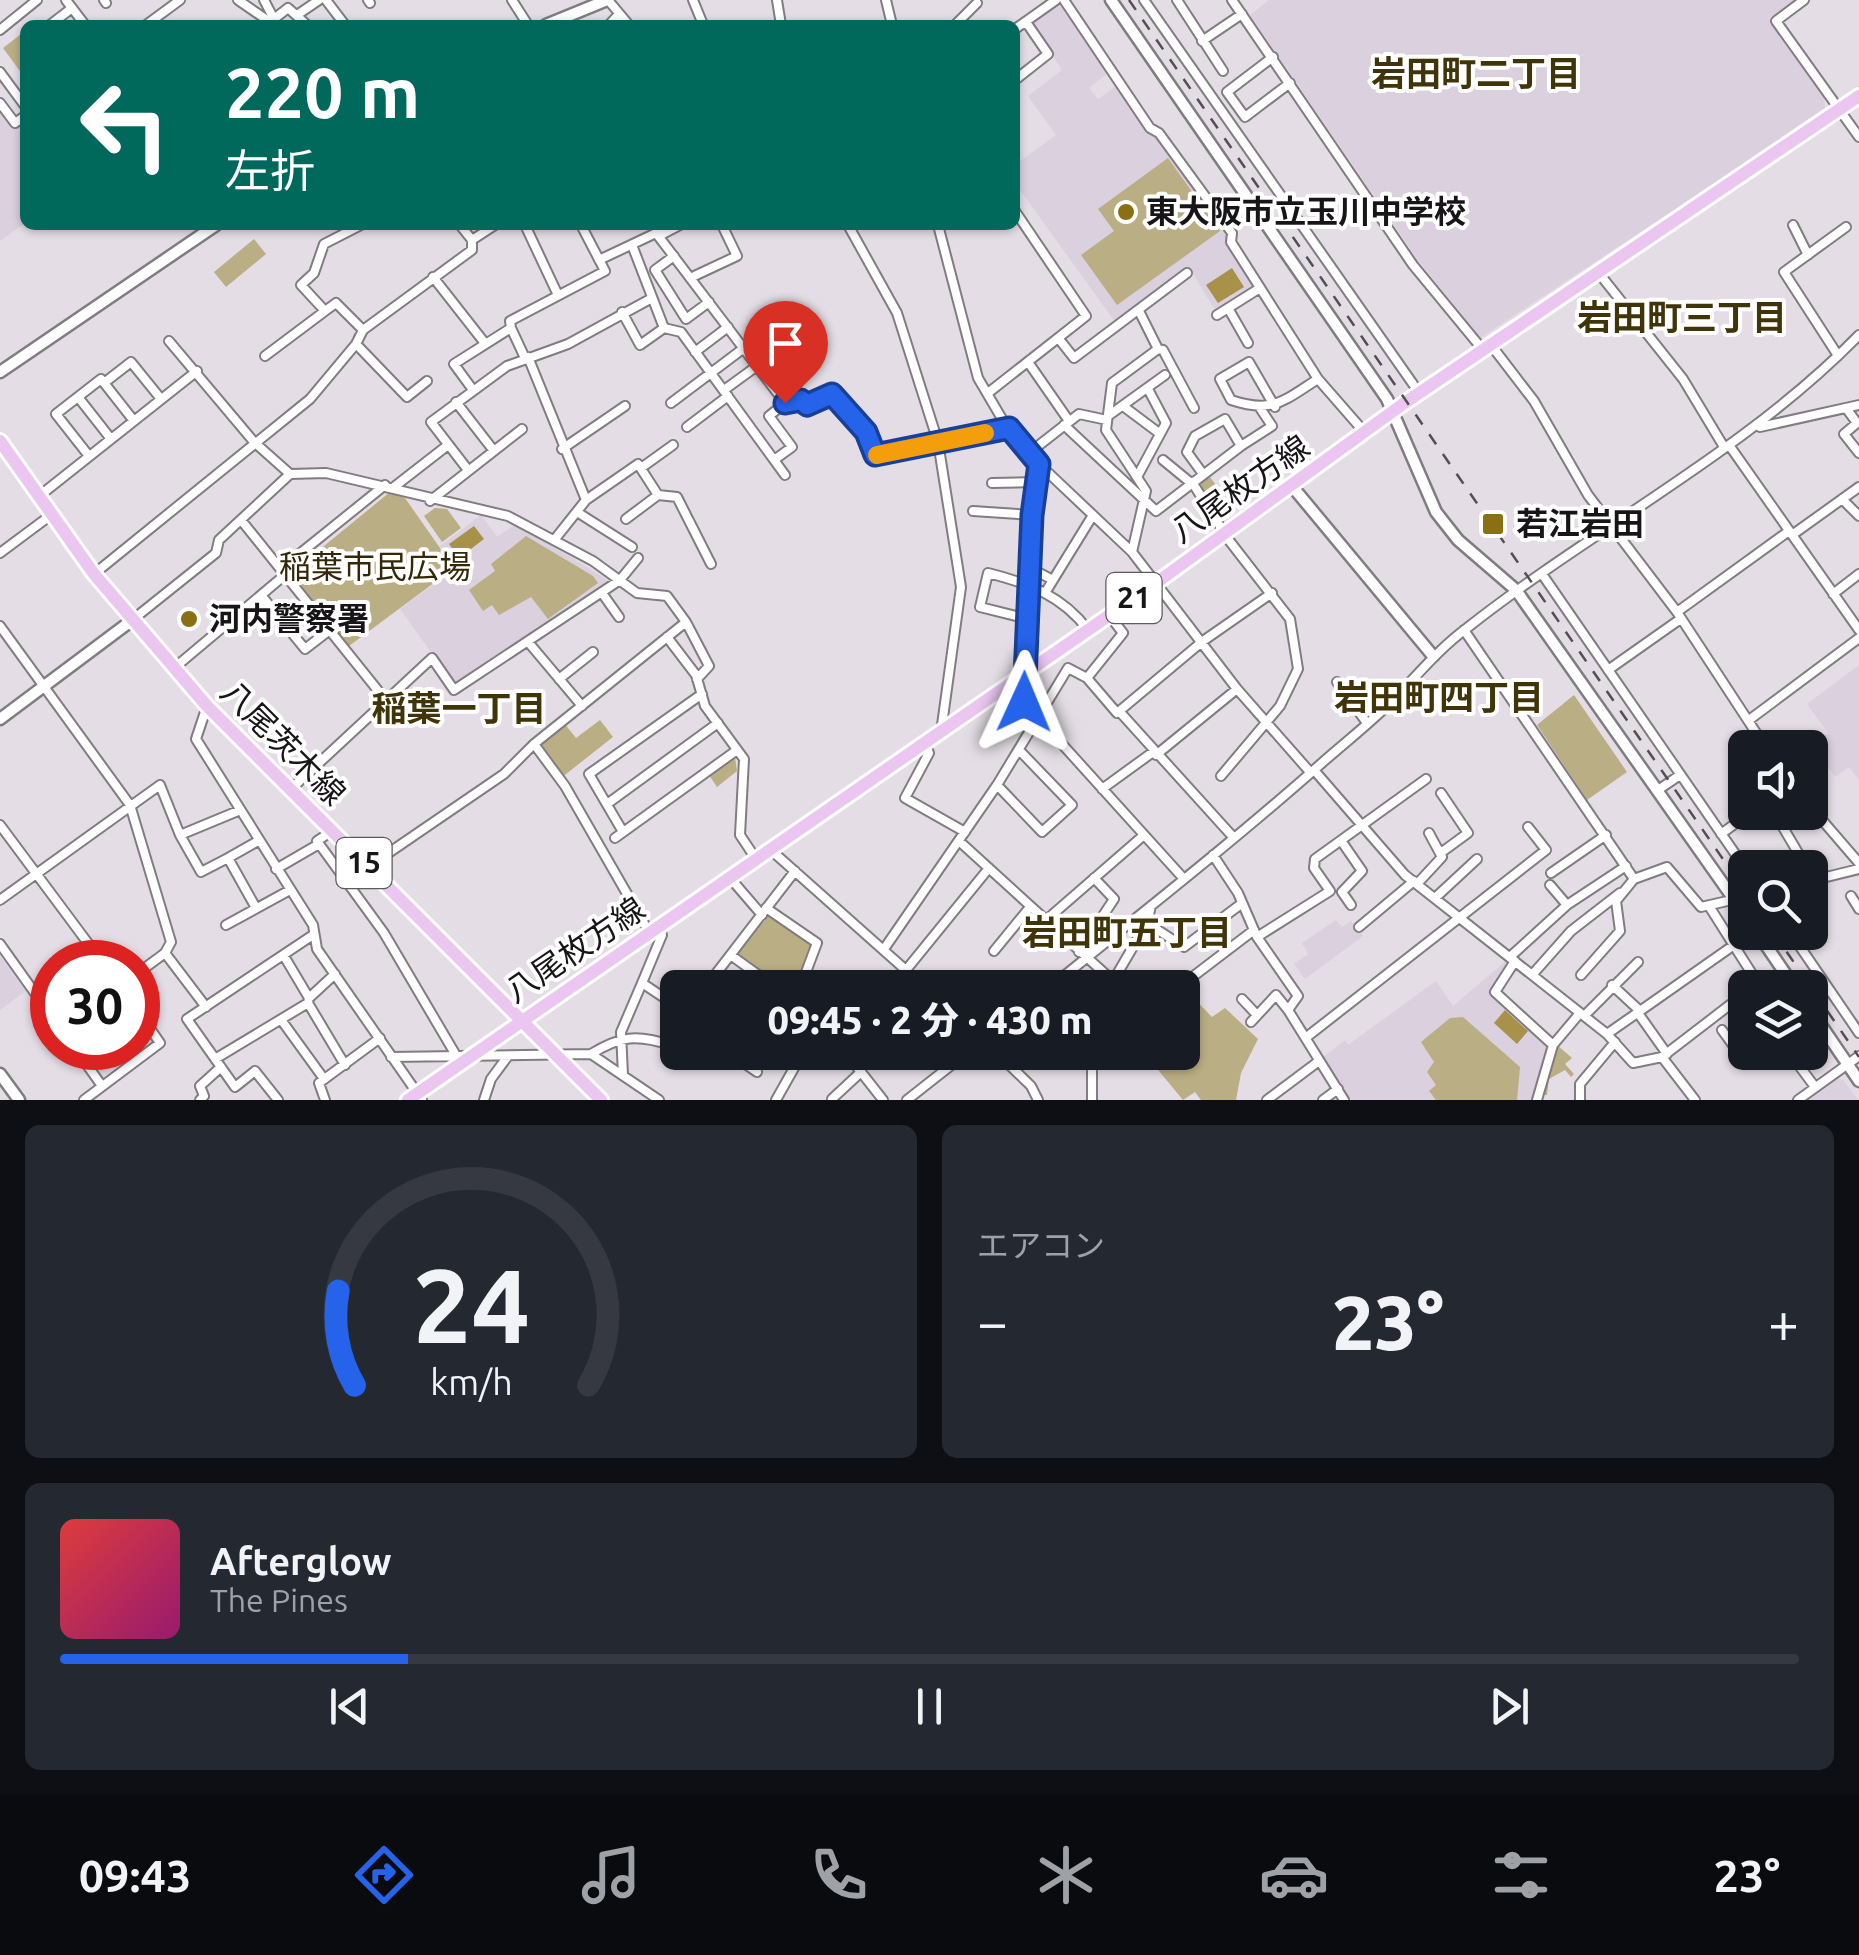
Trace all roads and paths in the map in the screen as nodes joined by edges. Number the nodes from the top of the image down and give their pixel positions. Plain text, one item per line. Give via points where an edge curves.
1 (37, 0) edge
2 (180, 0) edge
3 (238, 0) edge
4 (319, 0) edge
5 (607, 0) edge
6 (1056, 0) edge
7 (1064, 0) edge
8 (1111, 0) edge
9 (1144, 0) edge
10 (1177, 0) edge
11 (1232, 0) edge
12 (1804, 0) edge
13 (977, 3) dead end
14 (620, 14) junction
15 (1242, 14) junction
16 (297, 16) junction
17 (153, 20) edge
18 (267, 20) edge
19 (278, 20) edge
20 (301, 20) edge
21 (340, 20) edge
22 (558, 20) edge
23 (614, 20) edge
24 (624, 20) edge
25 (960, 20) edge
26 (1026, 22) junction
27 (1020, 26) edge
28 (0, 30) edge
29 (1202, 41) junction
30 (1272, 58) junction
31 (1222, 70) dead end
32 (0, 72) edge
33 (1020, 76) edge
34 (1290, 83) junction
35 (4, 85) edge
36 (1859, 96) edge
37 (0, 103) edge
38 (1837, 109) junction
39 (20, 120) edge
40 (1859, 137) edge
41 (1020, 218) edge
42 (1793, 226) dead end
43 (1846, 227) dead end
44 (209, 230) edge
45 (351, 230) edge
46 (464, 230) edge
47 (487, 230) edge
48 (527, 230) edge
49 (583, 230) edge
50 (724, 230) edge
51 (851, 230) edge
52 (939, 230) edge
53 (659, 231) edge
54 (472, 240) junction
55 (632, 245) junction
56 (1808, 254) junction
57 (674, 256) junction
58 (598, 260) junction
59 (1598, 272) junction
60 (1187, 273) dead end
61 (433, 278) junction
62 (690, 278) junction
63 (1260, 288) junction
64 (557, 293) junction
65 (652, 298) junction
66 (709, 302) junction
67 (1228, 308) junction
68 (325, 311) junction
69 (622, 312) junction
70 (1140, 313) dead end
71 (1217, 315) dead end
72 (728, 327) junction
73 (511, 328) junction
74 (664, 328) junction
75 (363, 330) junction
76 (1859, 335) edge
77 (1058, 339) junction
78 (169, 341) dead end
79 (484, 342) junction
80 (1248, 343) dead end
81 (356, 344) junction
82 (1487, 347) junction
83 (744, 348) junction
84 (1158, 349) junction
85 (695, 352) junction
86 (1837, 354) junction
87 (265, 356) dead end
88 (527, 358) junction
89 (1028, 362) junction
90 (757, 366) junction
91 (196, 371) junction
92 (0, 372) edge
93 (711, 372) junction
94 (1166, 375) dead end
95 (1318, 380) junction
96 (428, 381) dead end
97 (104, 383) junction
98 (1413, 384) dead end
99 (1148, 388) junction
100 (473, 390) junction
101 (726, 393) junction
102 (988, 393) junction
103 (78, 396) junction
104 (161, 399) junction
105 (456, 402) junction
106 (672, 403) dead end
107 (785, 403) junction
108 (1859, 404) edge
109 (625, 406) dead end
110 (1122, 406) junction
111 (1275, 406) junction
112 (1194, 408) dead end
113 (1260, 408) junction
114 (1846, 408) junction
115 (1394, 412) junction
116 (1108, 418) junction
117 (134, 421) junction
118 (1066, 423) junction
119 (687, 427) dead end
120 (1009, 428) junction
121 (1756, 428) junction
122 (522, 429) dead end
123 (1159, 433) junction
124 (1366, 434) junction
125 (111, 439) junction
126 (0, 441) edge
127 (254, 442) junction
128 (938, 442) junction
129 (448, 444) junction
130 (674, 444) dead end
131 (1241, 446) junction
132 (1726, 446) junction
133 (494, 450) junction
134 (562, 450) junction
135 (1029, 452) junction
136 (1859, 453) edge
137 (89, 456) junction
138 (774, 460) junction
139 (1163, 460) dead end
140 (1039, 464) junction
141 (640, 468) junction
142 (468, 470) junction
143 (290, 474) junction
144 (1203, 474) junction
145 (785, 475) dead end
146 (1137, 477) junction
147 (1036, 482) junction
148 (1192, 482) junction
149 (992, 483) dead end
150 (389, 486) junction
151 (1292, 486) junction
152 (1859, 487) edge
153 (658, 495) junction
154 (38, 497) junction
155 (1842, 498) junction
156 (586, 500) junction
157 (430, 501) junction
158 (1144, 501) junction
159 (577, 512) junction
160 (973, 512) dead end
161 (1092, 514) junction
162 (51, 515) junction
163 (1032, 515) junction
164 (1859, 516) edge
165 (626, 519) dead end
166 (241, 520) junction
167 (1612, 528) junction
168 (1226, 532) junction
169 (1790, 533) junction
170 (556, 539) junction
171 (632, 547) dead end
172 (1132, 552) junction
173 (0, 553) edge
174 (638, 558) dead end
175 (711, 564) dead end
176 (1030, 568) junction
177 (284, 571) junction
178 (94, 574) junction
179 (1542, 574) junction
180 (1859, 574) edge
181 (620, 580) junction
182 (1053, 580) junction
183 (1029, 583) junction
184 (1156, 583) junction
185 (1516, 590) junction
186 (602, 593) junction
187 (1045, 593) junction
188 (1272, 593) junction
189 (1832, 594) junction
190 (261, 595) junction
191 (1109, 615) junction
192 (1678, 616) junction
193 (620, 617) dead end
194 (1028, 619) junction
195 (132, 621) junction
196 (686, 622) junction
197 (0, 626) edge
198 (331, 629) junction
199 (1088, 630) junction
200 (1464, 630) junction
201 (1859, 630) edge
202 (666, 637) junction
203 (1859, 638) edge
204 (1202, 642) junction
205 (529, 643) junction
206 (593, 652) dead end
207 (1432, 656) junction
208 (173, 669) junction
209 (1608, 670) junction
210 (1024, 674) junction
211 (1086, 678) junction
212 (559, 679) junction
213 (697, 679) junction
214 (1337, 682) dead end
215 (46, 686) junction
216 (1237, 689) junction
217 (702, 694) junction
218 (384, 698) junction
219 (207, 706) junction
220 (582, 706) junction
221 (1119, 711) junction
222 (0, 719) edge
223 (1038, 720) junction
224 (1748, 720) junction
225 (1268, 723) junction
226 (1367, 723) junction
227 (718, 724) junction
228 (1754, 730) edge
229 (941, 732) junction
230 (534, 744) junction
231 (925, 744) junction
232 (738, 750) junction
233 (1019, 750) junction
234 (1155, 754) junction
235 (1312, 771) junction
236 (1680, 775) junction
237 (1221, 776) dead end
238 (1426, 779) dead end
239 (997, 785) junction
240 (291, 789) junction
241 (1102, 789) junction
242 (1658, 790) junction
243 (1440, 793) dead end
244 (606, 804) junction
245 (130, 805) junction
246 (238, 810) junction
247 (0, 825) edge
248 (1528, 827) dead end
249 (1362, 828) junction
250 (1828, 828) edge
251 (1728, 829) edge
252 (332, 831) junction
253 (966, 832) junction
254 (1429, 833) dead end
255 (1722, 834) junction
256 (180, 835) junction
257 (1144, 835) junction
258 (1606, 835) junction
259 (1234, 838) junction
260 (258, 841) junction
261 (959, 842) junction
262 (1342, 842) junction
263 (319, 844) junction
264 (1733, 850) edge
265 (772, 851) junction
266 (1442, 852) junction
267 (1213, 855) junction
268 (228, 858) junction
269 (1477, 859) dead end
270 (757, 861) junction
271 (1626, 866) junction
272 (1859, 866) edge
273 (368, 867) junction
274 (276, 868) junction
275 (988, 868) junction
276 (795, 872) junction
277 (1828, 872) edge
278 (1551, 873) dead end
279 (36, 874) junction
280 (1094, 878) junction
281 (731, 879) junction
282 (1184, 879) junction
283 (1634, 879) junction
284 (1415, 882) junction
285 (1728, 883) edge
286 (1550, 885) dead end
287 (290, 890) junction
288 (1620, 893) junction
289 (1851, 896) dead end
290 (1435, 898) junction
291 (0, 900) edge
292 (1728, 902) edge
293 (1241, 904) junction
294 (1350, 905) dead end
295 (1567, 905) junction
296 (1151, 906) junction
297 (1708, 906) junction
298 (1030, 907) junction
299 (256, 908) junction
300 (1859, 909) edge
301 (764, 911) junction
302 (1462, 919) junction
303 (1045, 920) junction
304 (1147, 923) junction
305 (226, 925) dead end
306 (1359, 926) dead end
307 (654, 929) junction
308 (1255, 934) junction
309 (313, 935) junction
310 (1728, 936) edge
311 (86, 940) edge
312 (0, 944) edge
313 (884, 949) junction
314 (1728, 949) edge
315 (1802, 950) edge
316 (994, 952) dead end
317 (165, 953) junction
318 (1082, 955) junction
319 (284, 956) junction
320 (732, 956) junction
321 (160, 957) edge
322 (1513, 959) junction
323 (1638, 962) dead end
324 (722, 970) edge
325 (751, 970) edge
326 (807, 970) edge
327 (906, 970) joint
328 (1067, 970) edge
329 (1097, 970) edge
330 (1119, 970) edge
331 (1200, 972) edge
332 (335, 974) junction
333 (1532, 975) junction
334 (1582, 975) dead end
335 (642, 982) junction
336 (1612, 984) junction
337 (30, 986) edge
338 (660, 994) edge
339 (1242, 999) dead end
340 (308, 1001) junction
341 (1728, 1006) edge
342 (206, 1007) junction
343 (1288, 1010) junction
344 (1639, 1012) junction
345 (1582, 1015) junction
346 (282, 1021) junction
347 (520, 1022) junction
348 (1722, 1030) dead end
349 (1859, 1033) edge
350 (1607, 1034) junction
351 (1828, 1035) edge
352 (1308, 1036) junction
353 (380, 1038) junction
354 (622, 1038) junction
355 (1728, 1038) edge
356 (660, 1040) edge
357 (1614, 1042) junction
358 (1553, 1045) junction
359 (590, 1054) junction
360 (1664, 1055) junction
361 (464, 1056) junction
362 (508, 1056) junction
363 (556, 1056) junction
364 (1859, 1056) edge
365 (391, 1057) junction
366 (1319, 1061) junction
367 (218, 1063) junction
368 (345, 1064) junction
369 (1848, 1064) junction
370 (91, 1070) edge
371 (123, 1070) edge
372 (753, 1070) edge
373 (793, 1070) edge
374 (945, 1070) edge
375 (1015, 1070) edge
376 (1092, 1070) edge
377 (1802, 1070) edge
378 (756, 1072) dead end
379 (861, 1072) joint
380 (0, 1074) edge
381 (623, 1076) junction
382 (324, 1079) junction
383 (1859, 1080) edge
384 (102, 1086) junction
385 (1338, 1088) junction
386 (1815, 1088) junction
387 (416, 1098) edge
388 (832, 1099) edge
389 (20, 1100) edge
390 (84, 1100) edge
391 (200, 1100) edge
392 (278, 1100) edge
393 (325, 1100) edge
394 (484, 1100) edge
395 (602, 1100) edge
396 (659, 1100) edge
397 (776, 1100) edge
398 (883, 1100) edge
399 (907, 1100) edge
400 (1038, 1100) edge
401 (1092, 1100) edge
402 (1267, 1100) edge
403 (1322, 1100) edge
404 (1344, 1100) edge
405 (1537, 1100) edge
406 (1580, 1100) edge
407 (1695, 1100) edge
408 (1798, 1100) edge

1 - 28 street
2 - 17 street
3 - 18 street
4 - 16 street
4 - 21 street
5 - 14 street
5 - 22 street
6 - 26 street
7 - 63 street via 1150,128 1232,233
8 - 115 street
9 - 98 street
10 - 29 street
11 - 15 street
12 - 38 street via 1776,21
13 - 25 street
14 - 23 street
14 - 24 street
15 - 29 street
15 - 30 street
16 - 19 street via 288,8
16 - 20 street
26 - 27 street
26 - 33 street via 1048,54
29 - 31 street
30 - 34 street
30 - 34 street via 1227,92 1245,117
32 - 35 street
34 - 82 street via 1413,265
36 - 38 main road, 八尾枚方線 / 21
37 - 39 street via 15,123
38 - 40 street
38 - 59 main road, 八尾枚方線 / 21
41 - 77 street via 1086,316
42 - 56 street
43 - 56 street
44 - 92 street
45 - 68 street via 324,244 314,273 301,285
46 - 54 street
47 - 54 street
48 - 64 street
49 - 58 street
50 - 62 street via 736,256
51 - 128 street via 897,313
52 - 102 street via 968,348
53 - 55 street
53 - 57 street
54 - 61 street via 472,250
55 - 58 street
55 - 65 street
56 - 86 street via 1784,272
57 - 62 street
57 - 66 street via 655,270 668,296 686,319
58 - 64 street via 606,271
59 - 82 main road, 八尾枚方線 / 21
59 - 132 street via 1683,378
60 - 77 street via 1074,358
61 - 75 street
61 - 79 street
62 - 66 street
63 - 67 street
63 - 95 street
64 - 73 street via 510,321
65 - 69 street
65 - 74 street
66 - 72 street
67 - 71 street
67 - 80 street
68 - 75 street via 336,302
68 - 87 street
69 - 74 street via 640,345
69 - 88 street via 568,344
70 - 84 street
72 - 83 street
72 - 85 street
73 - 79 street
73 - 88 street
74 - 85 street via 681,332
75 - 81 street
76 - 86 street
77 - 89 street
78 - 91 street
79 - 100 street via 454,364
81 - 96 street via 407,396
81 - 127 street via 319,390
82 - 115 main road, 八尾枚方線 / 21
82 - 167 street via 1534,401
83 - 90 street
83 - 93 street
84 - 112 street
84 - 116 street via 1112,382
85 - 93 street
86 - 121 street
88 - 100 street
88 - 134 street
89 - 102 street
89 - 118 street
90 - 101 street
90 - 107 street
91 - 104 street
91 - 127 street
93 - 101 street
93 - 106 street
94 - 99 street
95 - 111 street
95 - 124 street
97 - 103 street via 100,379
97 - 104 street via 131,362
97 - 117 street
99 - 110 street
99 - 123 street via 1166,422
100 - 105 street
101 - 119 street
101 - 138 street
102 - 120 street
103 - 125 street
103 - 137 street via 56,414
104 - 117 street
105 - 129 street via 431,422
105 - 133 street
107 - 128 street via 807,405 832,394 866,432 875,455
107 - 138 street via 769,416 792,447
108 - 114 street
109 - 134 street
110 - 116 street
110 - 123 street
111 - 113 street
111 - 113 street via 1249,362 1220,378 1231,400
113 - 131 street via 1272,426
114 - 121 street
114 - 136 street via 1857,423 1844,434
115 - 124 main road, 八尾枚方線 / 21
115 - 185 street via 1436,512
116 - 118 street via 1079,414
116 - 146 street via 1106,430
117 - 125 street
118 - 135 street
118 - 158 street
120 - 128 street
120 - 135 street
121 - 132 street
122 - 133 street
123 - 146 street
124 - 151 main road, 八尾枚方線 / 21
125 - 137 street
126 - 154 main road, 八尾茨木線 / 15
127 - 143 street
127 - 178 street
128 - 229 street via 961,587
129 - 142 street
129 - 150 street
130 - 141 street
131 - 144 street
131 - 144 street via 1225,419 1195,436 1187,452
132 - 167 street
132 - 169 street
133 - 142 street
134 - 156 street
135 - 140 street
137 - 154 street
138 - 145 street
139 - 148 street
140 - 147 street
140 - 161 street
141 - 153 street
141 - 156 street
142 - 157 street
143 - 150 street via 326,473
143 - 166 street
144 - 148 street
146 - 158 street
147 - 149 street
147 - 163 street
148 - 158 street via 1156,510
148 - 168 street
150 - 157 street
150 - 177 street
151 - 168 main road, 八尾枚方線 / 21
151 - 207 street
152 - 155 street
153 - 165 street
153 - 175 street via 677,496
154 - 162 main road, 八尾茨木線 / 15
155 - 164 street
155 - 169 street
156 - 159 street
157 - 170 street via 492,511
158 - 172 street
159 - 170 street
159 - 171 street
160 - 163 street
161 - 172 street
161 - 182 street
162 - 173 street
162 - 178 main road, 八尾茨木線 / 15
163 - 176 street
166 - 177 street
166 - 195 street via 218,540 216,553
167 - 179 street
167 - 192 street
168 - 184 main road, 八尾枚方線 / 21
168 - 188 street
169 - 189 street
169 - 192 street
170 - 181 street
172 - 184 street
174 - 181 street
176 - 182 street
176 - 183 street
177 - 190 street
177 - 198 street
178 - 195 main road, 八尾茨木線 / 15
179 - 185 street
179 - 209 street
180 - 189 street
181 - 186 street
181 - 196 street via 637,594 667,596
182 - 187 street
183 - 187 street
183 - 194 street
183 - 194 street via 988,573 980,607
184 - 191 main road, 八尾枚方線 / 21
184 - 204 street
185 - 200 street
185 - 242 street
186 - 193 street
186 - 205 street
187 - 199 street via 1075,611
188 - 204 street
188 - 225 street via 1290,619 1298,669
189 - 201 street
190 - 198 street via 304,650
190 - 208 street
191 - 199 main road, 八尾枚方線 / 21
191 - 211 street via 1123,633
192 - 209 street
192 - 224 street
194 - 210 street
195 - 208 main road, 八尾茨木線 / 15
195 - 215 street
196 - 202 street
196 - 213 street via 710,666
197 - 215 street
198 - 218 street
199 - 210 main road, 八尾枚方線 / 21
200 - 207 street
200 - 258 street
202 - 213 street
202 - 220 street
203 - 224 street
204 - 216 street
204 - 221 street
205 - 212 street
205 - 218 street via 454,690 432,658
206 - 212 street
207 - 226 street
208 - 219 main road, 八尾茨木線 / 15
209 - 236 street
210 - 223 street via 1024,702
210 - 229 main road, 八尾枚方線 / 21
211 - 221 street
211 - 223 street via 1068,668
212 - 220 street
213 - 217 street
214 - 226 street
215 - 222 street
215 - 245 street
216 - 225 street
216 - 234 street
217 - 227 street
217 - 244 street via 589,774
218 - 240 street
219 - 240 main road, 八尾茨木線 / 15
219 - 246 street via 196,739
220 - 230 street
221 - 234 street
223 - 233 street
223 - 241 street
224 - 228 street
225 - 235 street
225 - 237 street
226 - 235 street
227 - 232 street
227 - 244 street
229 - 231 main road, 八尾枚方線 / 21
230 - 273 street via 504,774
230 - 307 street
231 - 253 street via 929,753 905,798
231 - 265 main road, 八尾枚方線 / 21
232 - 244 street via 620,835
232 - 270 street via 745,770 740,835
233 - 239 street
233 - 239 street via 1072,805 1042,832
234 - 241 street
234 - 259 street
235 - 249 street
235 - 259 street
236 - 242 street
236 - 255 street
238 - 249 street
239 - 253 street
240 - 252 main road, 八尾茨木線 / 15
241 - 257 street
242 - 285 street
243 - 266 street via 1468,833
245 - 256 street via 160,785
245 - 279 street
245 - 317 street via 171,942
246 - 256 street
246 - 260 street
247 - 279 street
248 - 302 street via 1546,850
249 - 262 street
249 - 284 street
250 - 272 street
251 - 255 street
252 - 263 street
252 - 273 main road, 八尾茨木線 / 15
253 - 261 street
254 - 266 street
255 - 264 street
256 - 268 street via 201,872
257 - 280 street
257 - 282 street
258 - 271 street
258 - 278 street
259 - 267 street
260 - 268 street
260 - 274 street
261 - 275 street
261 - 313 street
262 - 294 street via 1362,871 1342,892
262 - 308 street via 1315,859 1330,891
263 - 274 street
263 - 361 street
265 - 270 main road, 八尾枚方線 / 21
265 - 276 street
266 - 284 street via 1433,870
267 - 282 street
267 - 293 street
268 - 299 street
269 - 290 street
270 - 281 main road, 八尾枚方線 / 21
271 - 283 street
271 - 295 street
272 - 277 street
273 - 347 main road, 八尾茨木線 / 15
274 - 287 street
275 - 298 street
275 - 327 street
276 - 301 street
276 - 313 street
279 - 291 street
279 - 311 street
280 - 303 street
280 - 318 street via 1114,899
281 - 301 street
281 - 307 main road, 八尾枚方線 / 21
282 - 296 street
283 - 288 street
283 - 297 street via 1672,868 1696,904
284 - 290 street
284 - 306 street
286 - 295 street
287 - 299 street
287 - 309 street
288 - 333 street via 1571,931
288 - 334 street via 1620,931
289 - 300 street
290 - 302 street
292 - 297 street
293 - 304 street via 1184,946
293 - 308 street
295 - 322 street
296 - 304 street
296 - 318 street
297 - 310 street
298 - 303 street
298 - 316 street
299 - 305 street
301 - 320 street
301 - 326 street via 817,943
302 - 322 street
302 - 352 street
303 - 318 street
304 - 330 street
307 - 335 street via 662,936
307 - 347 main road, 八尾枚方線 / 21
308 - 331 street
308 - 343 street via 1298,996
309 - 319 street
309 - 332 street
312 - 337 street
313 - 327 street
314 - 344 street
315 - 349 street
317 - 321 street
317 - 342 street
318 - 328 street
318 - 329 street
319 - 340 street
319 - 342 street
320 - 324 street
320 - 325 street
322 - 333 street
322 - 358 street via 1495,992
323 - 336 street
332 - 340 street
332 - 353 street
333 - 345 street
335 - 338 street
335 - 354 street
336 - 344 street
336 - 345 street
339 - 343 street via 1254,1018 1276,995
340 - 346 street
340 - 368 street
341 - 360 street
342 - 367 street via 186,1019
343 - 352 street
344 - 350 street
344 - 360 street
345 - 350 street
345 - 358 street
346 - 367 street
346 - 382 street
347 - 361 main road, 八尾枚方線 / 21
347 - 363 main road, 八尾茨木線 / 15
348 - 355 street
350 - 357 street
351 - 369 street
352 - 366 street
353 - 365 street
353 - 368 street
354 - 356 street
354 - 359 street
354 - 381 street
357 - 360 street via 1633,1063
357 - 406 street via 1580,1084
358 - 405 street
359 - 363 street
359 - 381 street
360 - 407 street
361 - 362 street
361 - 365 street
361 - 387 main road, 八尾枚方線 / 21
362 - 363 street
362 - 394 street
363 - 395 main road, 八尾茨木線 / 15
364 - 369 street
365 - 387 street
366 - 385 street
366 - 402 street
367 - 391 street via 200,1086
367 - 392 street via 235,1087 256,1072
368 - 382 street
369 - 383 street
369 - 386 street
370 - 384 street
371 - 384 street
372 - 378 street
373 - 397 street
374 - 399 street
375 - 400 street
376 - 401 street
377 - 386 street
379 - 388 street
379 - 398 street
380 - 389 street
381 - 396 street
382 - 393 street via 318,1089
384 - 390 street
385 - 403 street
385 - 404 street
386 - 408 street

